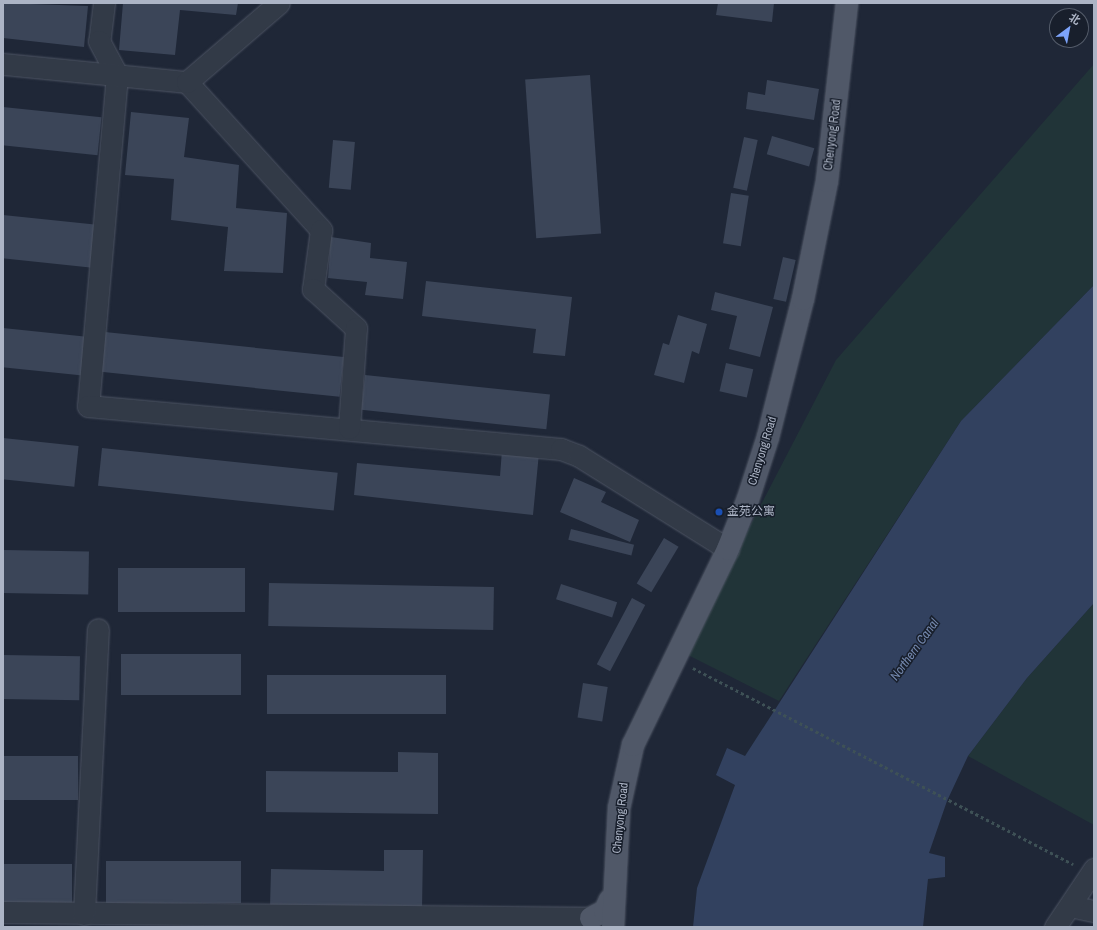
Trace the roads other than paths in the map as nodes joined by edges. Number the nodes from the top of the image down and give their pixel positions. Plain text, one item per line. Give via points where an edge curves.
1 (104, 3) edge
2 (279, 3) edge
3 (840, 3) edge
4 (847, 3) edge
5 (3, 64) edge
6 (117, 75) junction
7 (187, 82) junction
8 (349, 428) junction
9 (725, 547) junction
10 (98, 629) dead end
11 (1092, 872) edge
12 (1070, 906) junction
13 (1094, 911) edge
14 (3, 912) edge
15 (84, 914) junction
16 (474, 917) junction
17 (607, 918) edge
18 (123, 921) edge
19 (451, 927) edge
20 (1054, 927) edge

1 - 6 street via 99,41
2 - 7 street
3 - 9 main road, Chenyong Road via 820,177 804,263 763,434
4 - 9 main road, Chenyong Road via 827,181 803,299 768,437
5 - 6 street
6 - 7 street
6 - 8 street via 88,406
7 - 8 street via 321,230 313,289 356,328
8 - 9 street via 561,449 579,456
9 - 17 main road, Chenyong Road via 645,714 626,769 619,808
9 - 17 main road, Chenyong Road via 642,709 624,756 615,807
10 - 15 street
11 - 12 street
12 - 13 street
12 - 20 street
14 - 15 street
15 - 18 street
16 - 17 street
16 - 18 street
16 - 19 street

